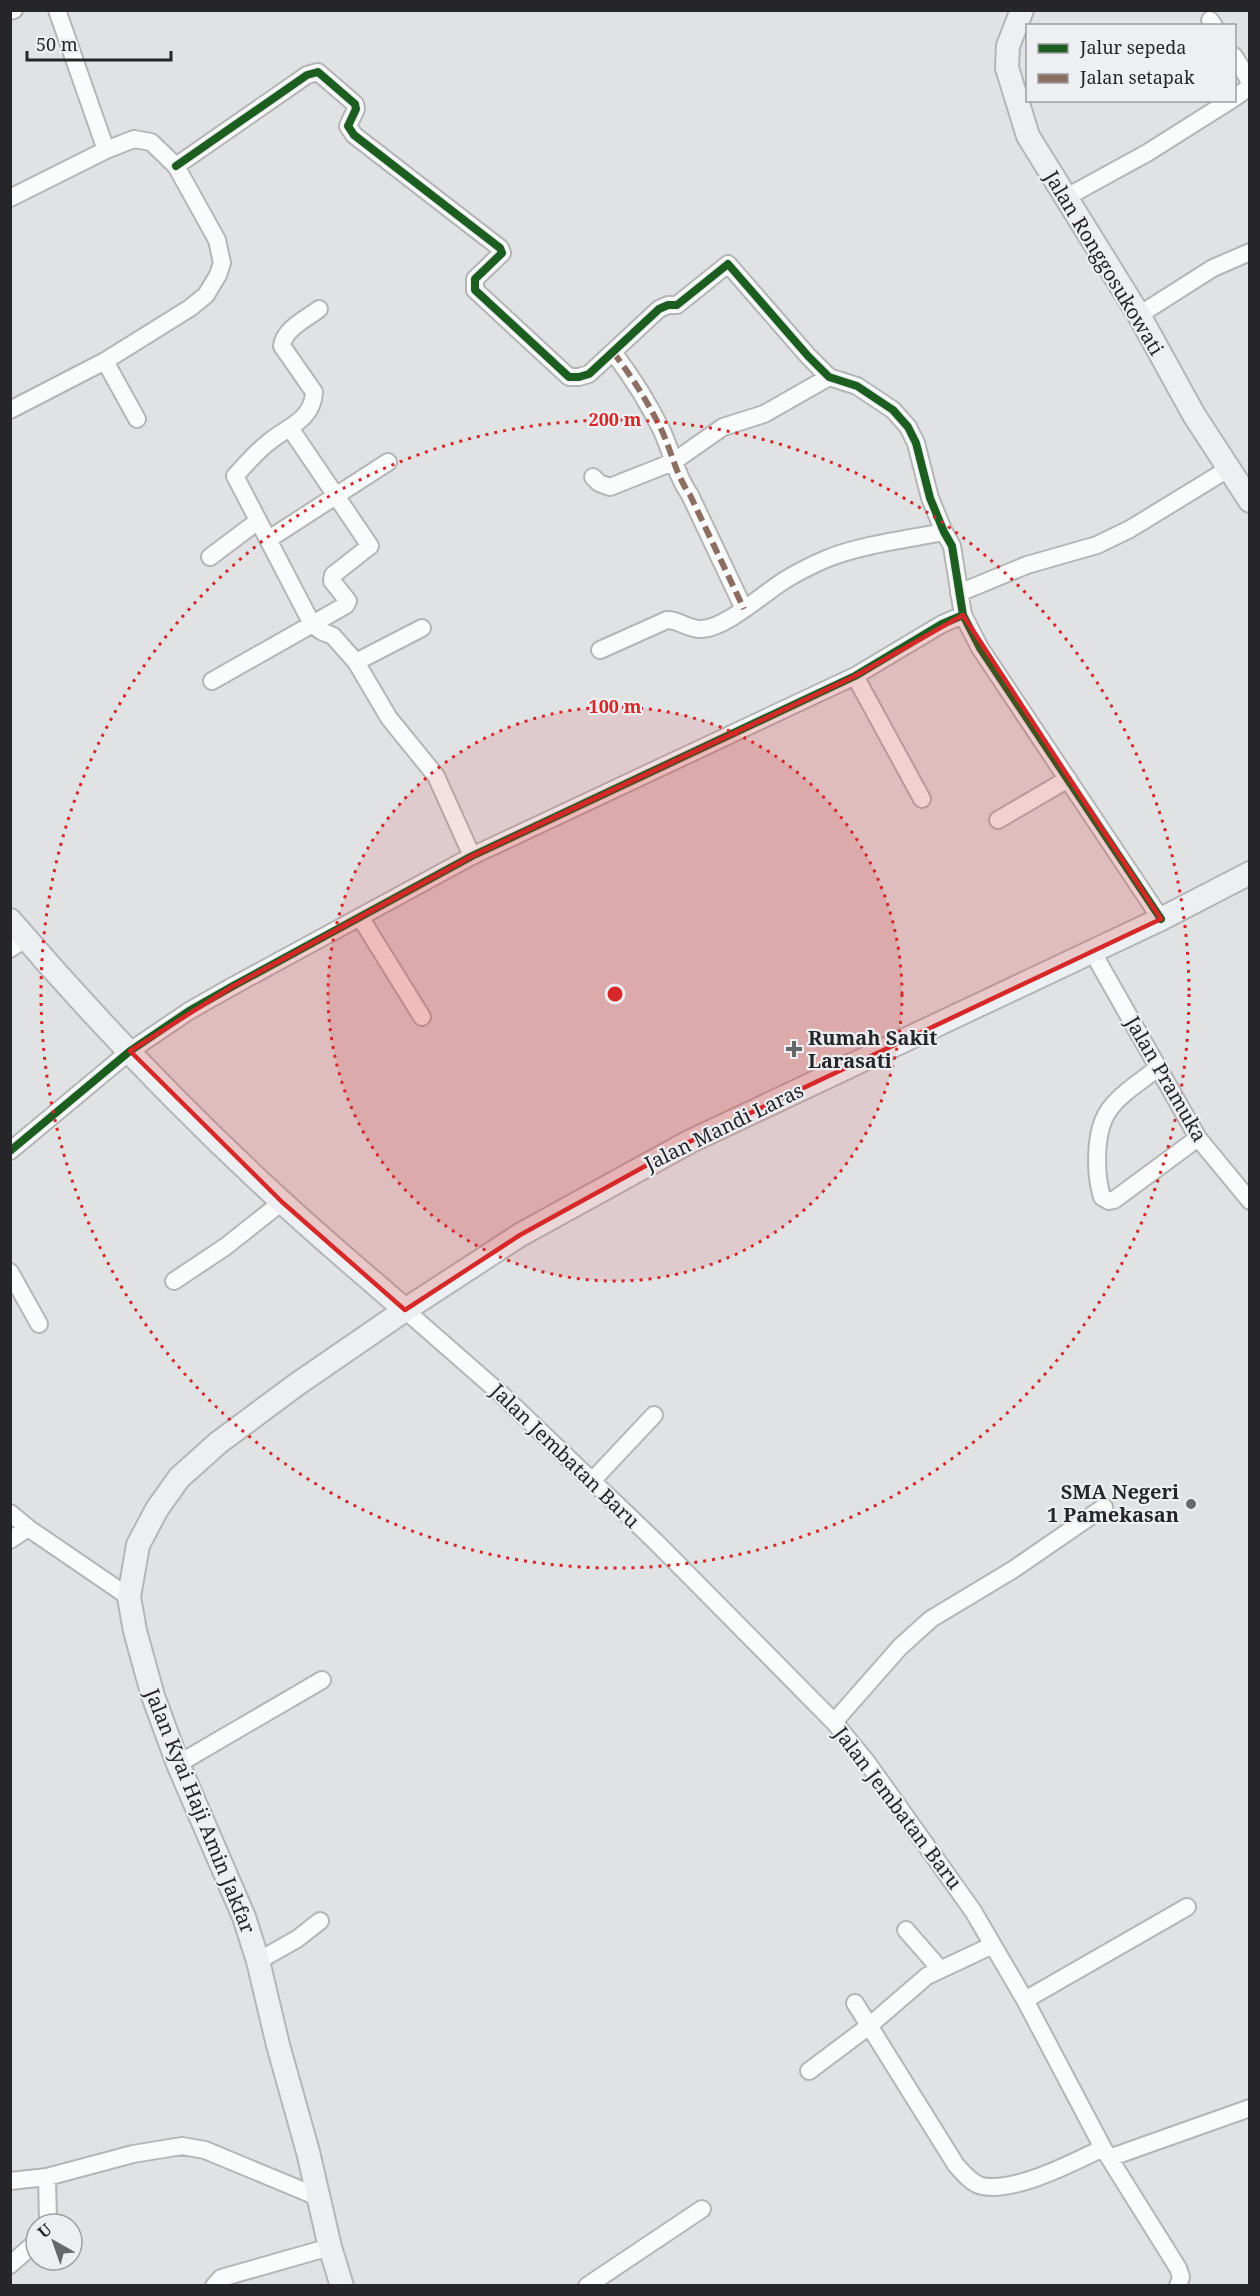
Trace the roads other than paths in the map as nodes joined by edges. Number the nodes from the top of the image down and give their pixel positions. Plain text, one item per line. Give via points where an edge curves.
1 (57, 10) edge
2 (1022, 10) edge
3 (1236, 59) edge
4 (1236, 97) edge
5 (1228, 102) edge
6 (106, 150) junction
7 (176, 166) junction
8 (10, 198) edge
9 (1065, 198) junction
10 (1250, 252) edge
11 (319, 309) dead end
12 (1139, 315) junction
13 (613, 352) junction
14 (105, 361) junction
15 (829, 377) junction
16 (10, 410) edge
17 (137, 419) dead end
18 (290, 428) junction
19 (388, 462) dead end
20 (673, 462) junction
21 (1228, 469) junction
22 (593, 477) dead end
23 (336, 497) junction
24 (1250, 501) edge
25 (258, 521) junction
26 (944, 532) junction
27 (269, 539) junction
28 (210, 557) dead end
29 (959, 593) junction
30 (744, 609) junction
31 (963, 615) junction
32 (312, 624) junction
33 (422, 628) dead end
34 (600, 650) dead end
35 (356, 662) junction
36 (855, 676) junction
37 (212, 681) dead end
38 (1068, 779) junction
39 (922, 799) dead end
40 (998, 820) dead end
41 (472, 856) junction
42 (1250, 873) edge
43 (360, 917) junction
44 (1161, 919) junction
45 (10, 920) edge
46 (18, 944) edge
47 (1092, 951) junction
48 (422, 1017) dead end
49 (130, 1051) junction
50 (1159, 1067) junction
51 (1198, 1138) junction
52 (10, 1151) edge
53 (1250, 1201) edge
54 (282, 1202) junction
55 (10, 1272) edge
56 (174, 1281) dead end
57 (405, 1310) junction
58 (39, 1324) dead end
59 (654, 1415) dead end
60 (592, 1481) junction
61 (1100, 1509) dead end
62 (10, 1513) edge
63 (28, 1528) junction
64 (10, 1540) edge
65 (129, 1597) junction
66 (322, 1680) dead end
67 (834, 1722) junction
68 (178, 1764) junction
69 (1187, 1907) dead end
70 (320, 1921) dead end
71 (906, 1930) dead end
72 (993, 1945) junction
73 (258, 1960) junction
74 (940, 1969) junction
75 (1025, 2000) junction
76 (855, 2003) dead end
77 (869, 2026) junction
78 (809, 2071) dead end
79 (1250, 2108) edge
80 (1106, 2153) junction
81 (47, 2177) junction
82 (10, 2181) edge
83 (318, 2197) junction
84 (702, 2210) dead end
85 (48, 2212) edge
86 (330, 2247) junction
87 (24, 2253) edge
88 (10, 2265) edge
89 (214, 2286) edge
90 (342, 2286) edge
91 (587, 2286) edge
92 (1178, 2286) edge

1 - 6 street
2 - 9 main road, Jalan Ronggosukowati via 1008,46 1007,68 1028,136
3 - 4 street via 1249,81 1248,88
5 - 9 street
6 - 7 street via 134,139 151,142
6 - 8 street
7 - 13 street via 307,75 318,72 355,104 348,126 354,135 500,248 499,258 475,279 476,290 569,377 589,374
7 - 14 street via 217,240 222,263 218,275 206,295 190,308
9 - 12 main road, Jalan Ronggosukowati
10 - 12 street via 1214,268
11 - 18 street via 283,338 282,346 314,392 309,411
12 - 21 main road, Jalan Ronggosukowati
13 - 15 street via 659,309 677,305 728,264
13 - 20 street via 641,391
14 - 16 street
14 - 17 street
15 - 20 street via 764,414 723,427
15 - 26 street via 857,386 893,410 908,427
18 - 23 street
18 - 25 street via 261,449 235,476
19 - 23 street
20 - 22 street via 610,487
20 - 30 street
21 - 24 main road, Jalan Ronggosukowati
21 - 29 street via 1097,545 1027,565
23 - 27 street
23 - 32 street via 370,546 333,575 332,581 348,601 346,605
25 - 27 street
25 - 28 street
26 - 29 street via 952,546
26 - 30 street via 828,558 785,580
27 - 32 street
29 - 31 street
30 - 34 street via 702,629 667,620
31 - 36 street
31 - 38 street via 980,648
32 - 35 street via 333,636
32 - 37 street
33 - 35 street
35 - 41 street via 389,718 436,776
36 - 39 street
36 - 41 street
38 - 40 street
38 - 44 street
41 - 43 street
42 - 44 main road, Jalan Mandi Laras
43 - 48 street
43 - 49 street via 189,1011
44 - 47 main road, Jalan Mandi Laras
45 - 46 main road
46 - 49 main road
47 - 50 street, Jalan Pramuka
47 - 57 main road, Jalan Mandi Laras via 639,1168 520,1235
49 - 52 street
49 - 54 main road
50 - 51 street, Jalan Pramuka
50 - 51 street via 1108,1110 1100,1129 1096,1177 1102,1197 1114,1200
51 - 53 street, Jalan Pramuka
54 - 56 street
54 - 57 main road
55 - 58 street
57 - 60 street, Jalan Jembatan Baru
57 - 65 main road, Jalan Kyai Haji Amin Jakfar via 236,1430 179,1478 138,1545
59 - 60 street
60 - 67 street, Jalan Jembatan Baru
61 - 67 street via 1014,1569 931,1619 900,1647
62 - 63 street
63 - 64 street
63 - 65 street
65 - 68 main road, Jalan Kyai Haji Amin Jakfar via 153,1696
66 - 68 street
67 - 72 street, Jalan Jembatan Baru via 903,1810
68 - 73 main road, Jalan Kyai Haji Amin Jakfar via 244,1917
69 - 75 street
70 - 73 street
71 - 74 street
72 - 74 street
72 - 75 street, Jalan Jembatan Baru
73 - 83 main road, Jalan Kyai Haji Amin Jakfar
74 - 77 street
75 - 80 street, Jalan Jembatan Baru
76 - 77 street
77 - 78 street
77 - 80 street via 956,2165 981,2186 1001,2186 1044,2175
79 - 80 street
80 - 92 street, Jalan Jembatan Baru via 1178,2268
81 - 82 street
81 - 83 street via 142,2152 182,2146 205,2150
81 - 85 street
83 - 86 main road, Jalan Kyai Haji Amin Jakfar
84 - 91 street
86 - 89 street via 221,2278
86 - 90 main road, Jalan Kyai Haji Amin Jakfar
87 - 88 street

